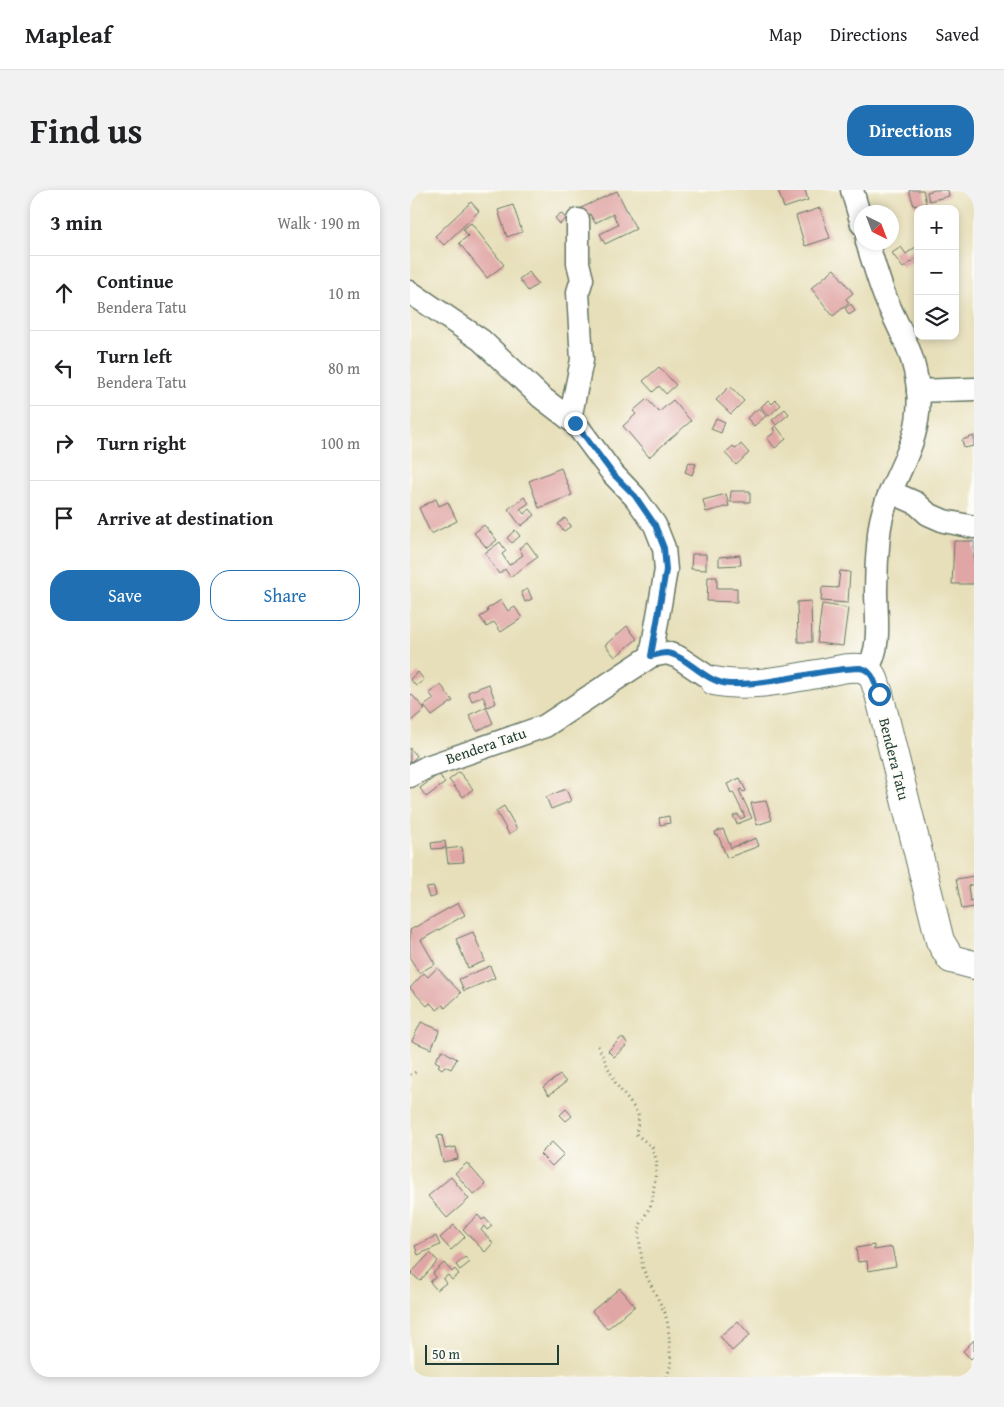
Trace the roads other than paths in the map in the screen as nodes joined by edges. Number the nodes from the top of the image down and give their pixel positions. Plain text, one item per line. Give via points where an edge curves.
1 (852, 190) edge
2 (856, 205) edge
3 (578, 220) dead end
4 (870, 250) edge
5 (410, 292) edge
6 (974, 389) edge
7 (918, 390) junction
8 (570, 419) junction
9 (891, 492) junction
10 (974, 527) edge
11 (651, 656) junction
12 (867, 669) junction
13 (714, 681) joint
14 (410, 776) edge
15 (974, 965) edge

1 - 2 street
3 - 8 street via 582,360
4 - 7 street via 886,298 910,348
5 - 8 street via 488,346 541,397
6 - 7 street
7 - 9 street via 918,419 913,442
8 - 11 street via 613,474 635,496 655,525 664,548 666,570
9 - 10 street via 944,521
9 - 12 street via 879,532 876,642 873,659
11 - 13 street via 667,653 678,657
11 - 14 street, Bendera Tatu via 545,726 427,767
12 - 13 main road via 851,668 797,678 730,684
12 - 15 main road, Bendera Tatu via 879,694 940,941 951,959

